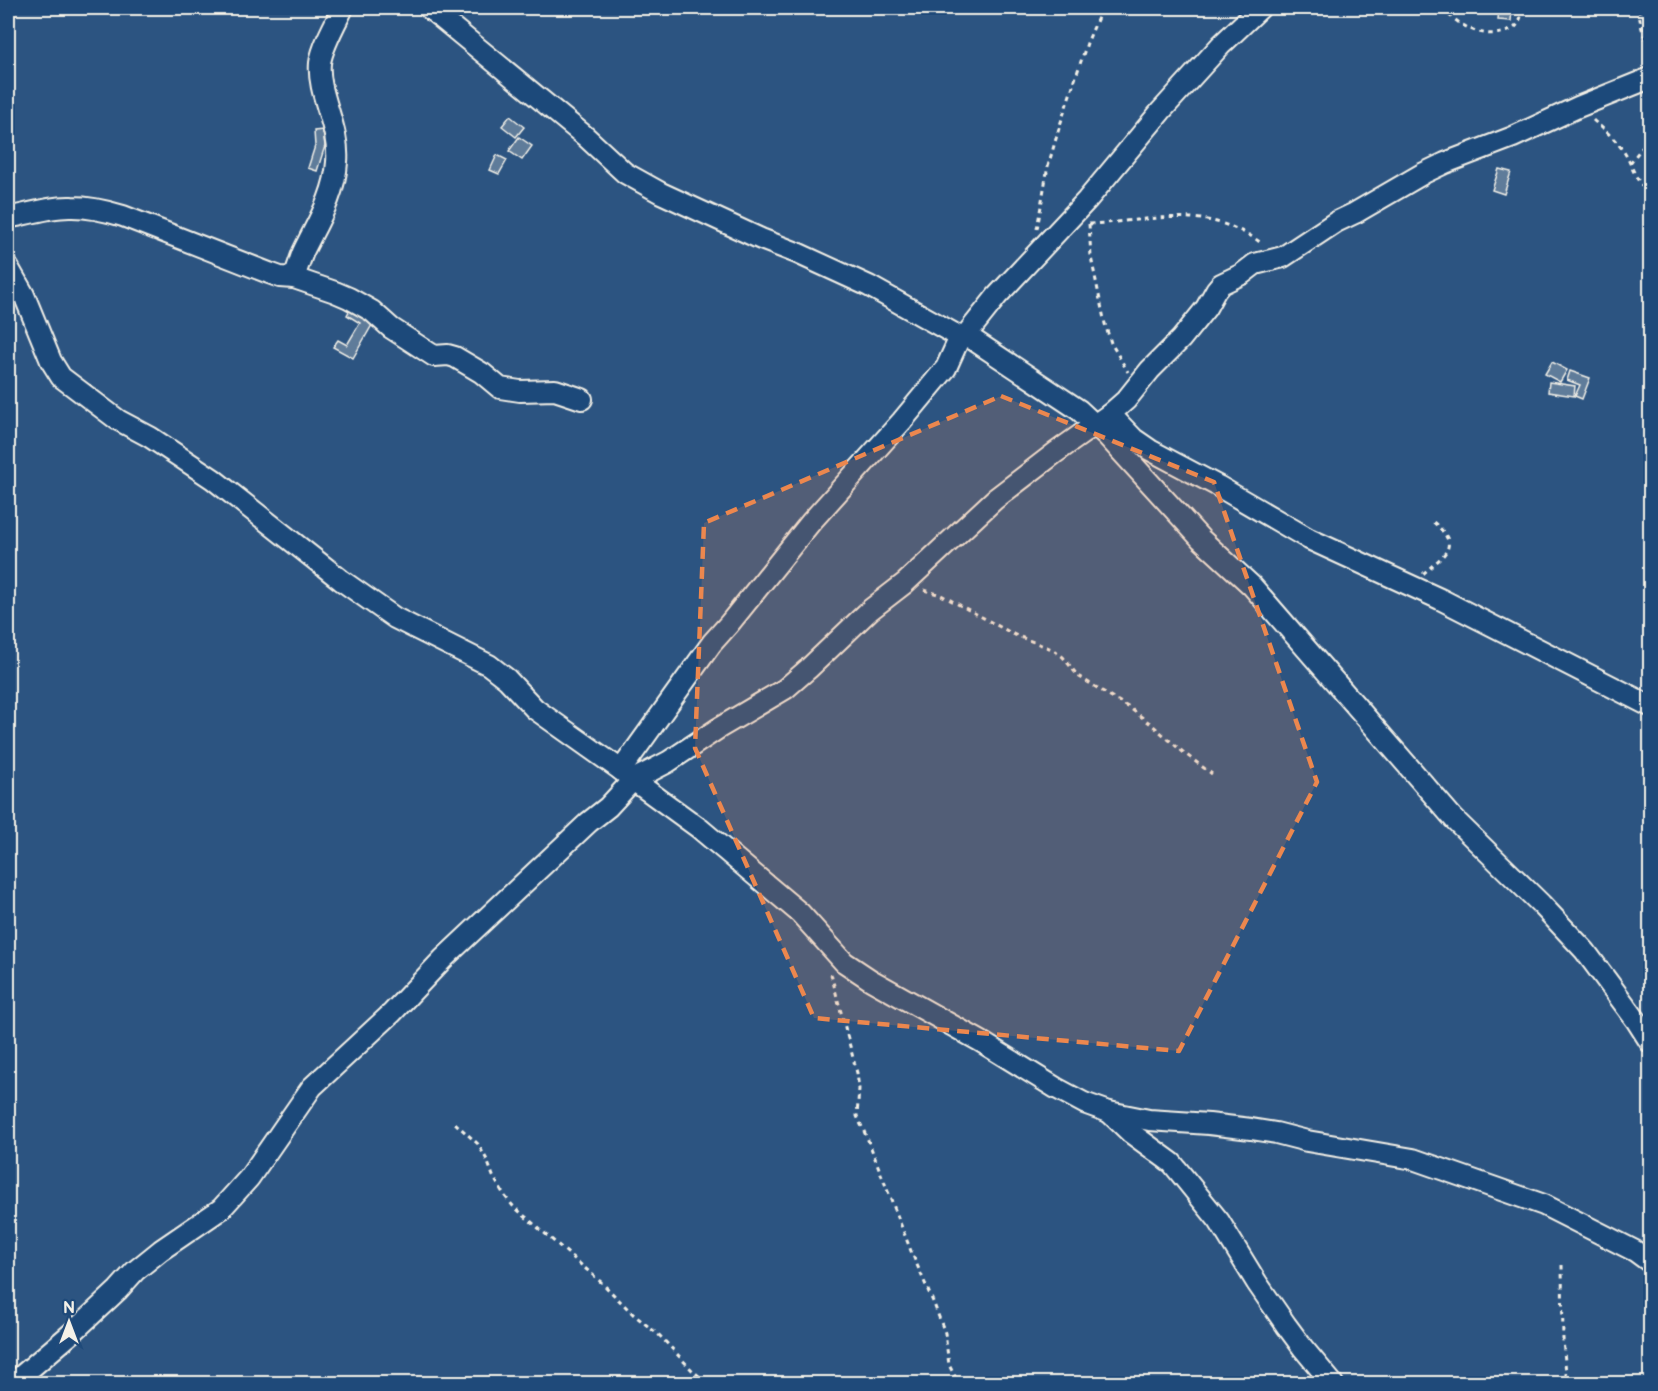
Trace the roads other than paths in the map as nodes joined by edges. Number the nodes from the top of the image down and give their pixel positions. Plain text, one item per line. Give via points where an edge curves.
1 (343, 8) edge
2 (429, 8) edge
3 (1260, 8) edge
4 (1650, 78) edge
5 (8, 218) edge
6 (8, 267) edge
7 (294, 278) junction
8 (963, 336) junction
9 (582, 399) dead end
10 (1103, 419) junction
11 (1650, 706) edge
12 (627, 775) junction
13 (1650, 1042) edge
14 (1108, 1112) junction
15 (1650, 1262) edge
16 (12, 1383) edge
17 (1333, 1383) edge

1 - 7 street via 320,61 320,79 337,143 338,164 327,206
2 - 8 street via 625,173 661,193 869,286
3 - 8 street via 1161,111 1087,200
4 - 10 street via 1424,173 1336,222 1290,254 1255,264 1221,284 1195,323 1135,390
5 - 7 street via 72,206 107,211 268,273
6 - 12 street via 61,377 117,420 213,479 395,618 489,665 535,709
7 - 9 street via 349,298 434,356 455,357 500,388 555,390
8 - 10 street via 1079,410
8 - 12 street via 946,368 811,522 712,643
10 - 11 street via 1150,450 1309,539 1411,585
10 - 12 street via 995,499 785,689 668,762
10 - 13 street via 1107,436 1201,539 1252,586 1454,819 1585,951
12 - 14 street via 699,828 800,913 844,962 871,981 1056,1088
12 - 16 street via 608,807 312,1087 249,1178 221,1209 135,1271 74,1332
14 - 15 street via 1149,1120 1251,1129 1413,1159 1544,1205
14 - 17 street via 1172,1163 1219,1221 1257,1283

